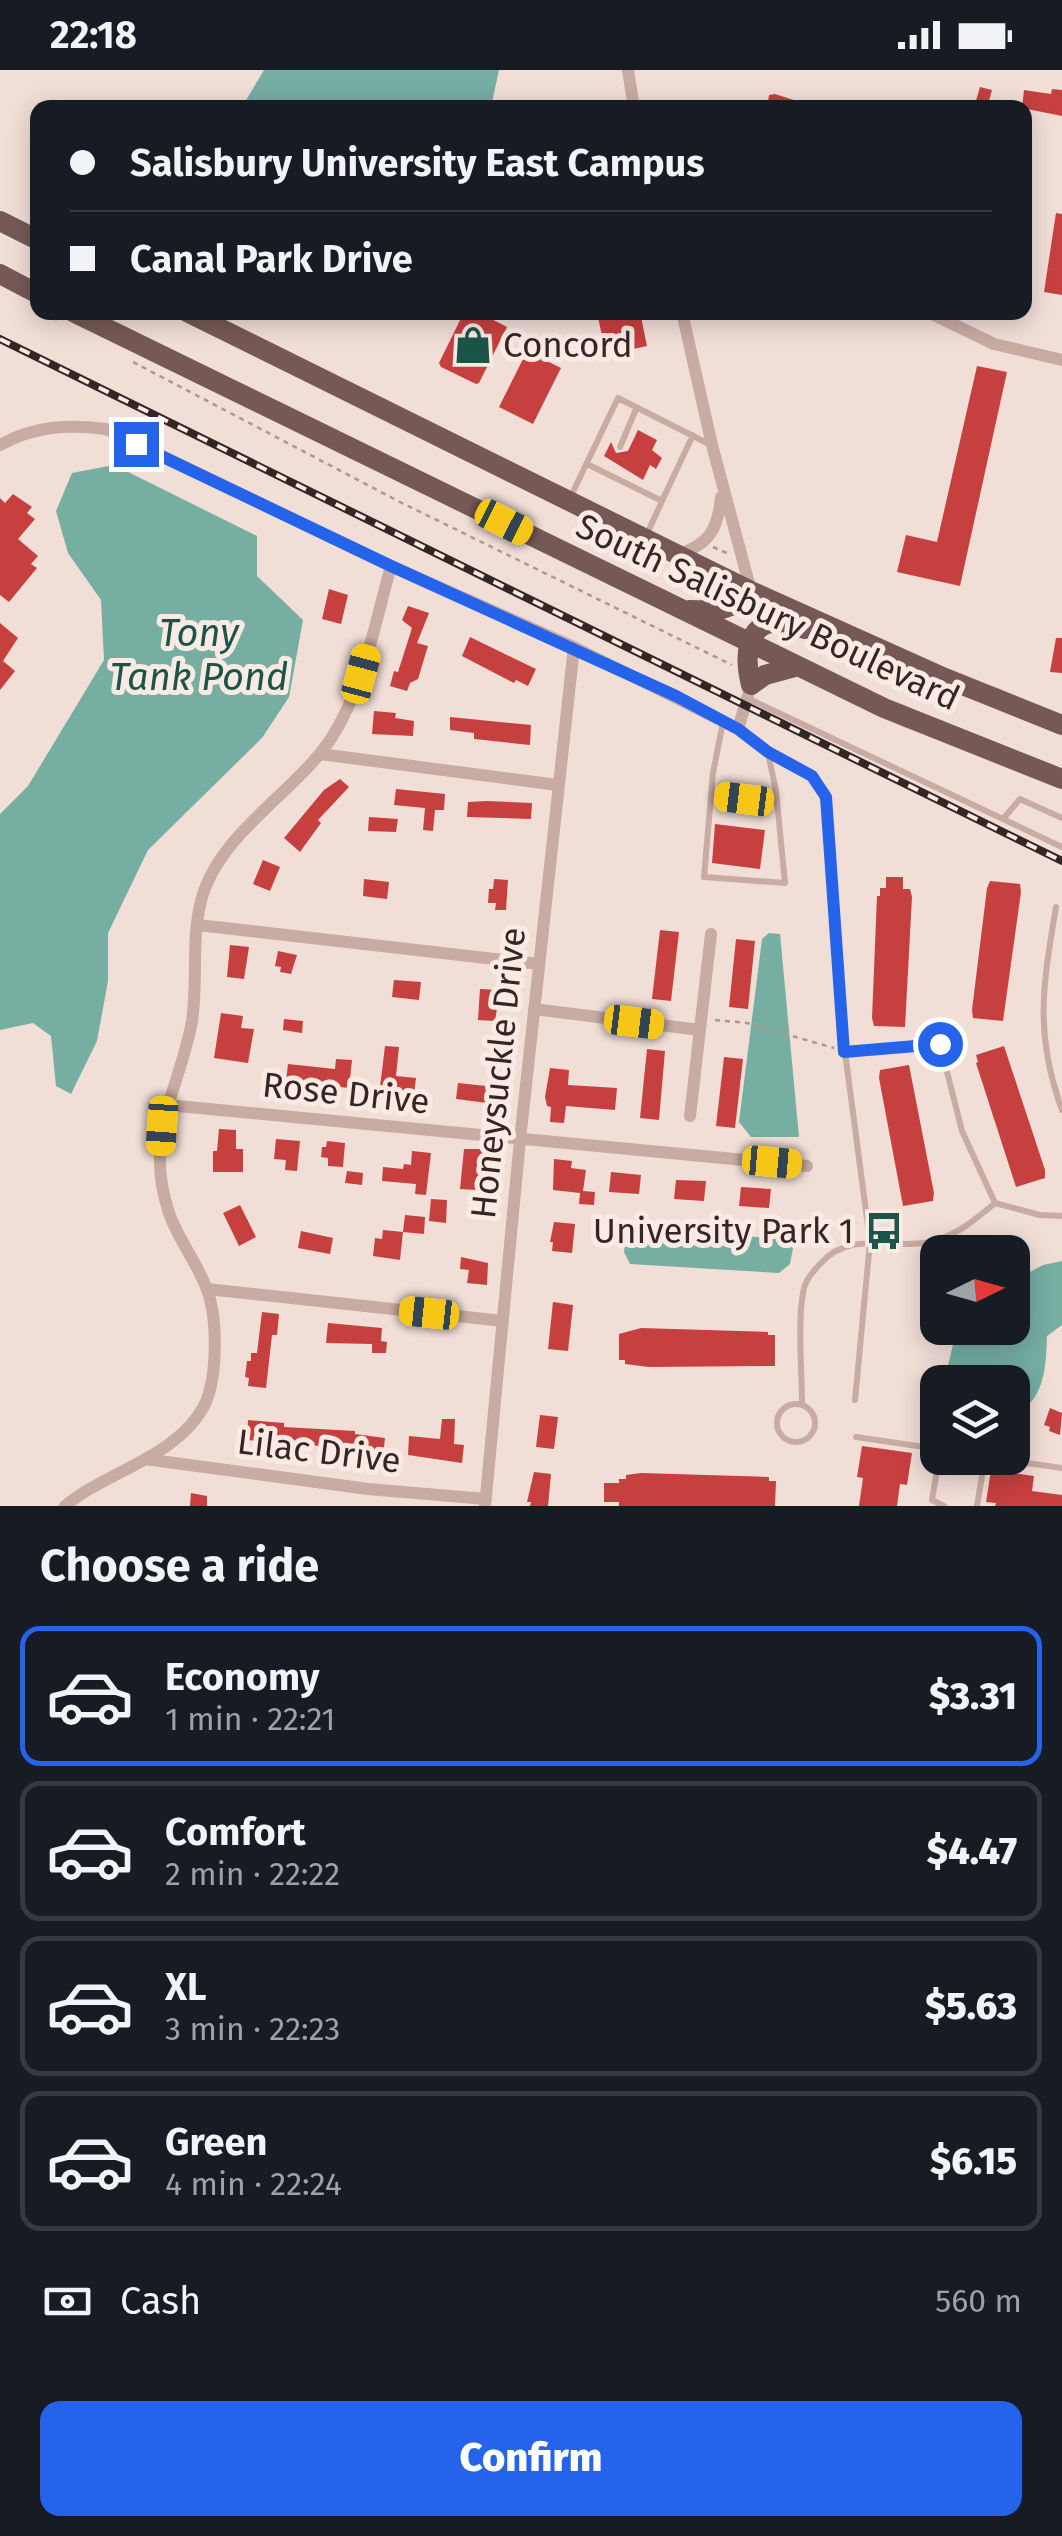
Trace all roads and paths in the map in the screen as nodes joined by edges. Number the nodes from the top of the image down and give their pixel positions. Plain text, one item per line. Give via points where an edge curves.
1 (628, 70) edge
2 (633, 100) edge
3 (0, 221) edge
4 (30, 236) edge
5 (0, 274) edge
6 (30, 290) edge
7 (72, 320) edge
8 (203, 320) edge
9 (684, 320) edge
10 (944, 320) edge
11 (123, 356) dead end
12 (1062, 360) edge
13 (637, 407) junction
14 (693, 435) junction
15 (0, 445) edge
16 (620, 446) dead end
17 (712, 446) junction
18 (613, 461) dead end
19 (587, 464) junction
20 (608, 474) junction
21 (722, 485) junction
22 (570, 500) junction
23 (662, 501) junction
24 (646, 538) junction
25 (712, 546) dead end
26 (678, 554) junction
27 (735, 557) dead end
28 (391, 566) junction
29 (751, 591) junction
30 (682, 610) junction
31 (854, 638) junction
32 (748, 642) junction
33 (574, 647) junction
34 (798, 666) junction
35 (748, 682) junction
36 (723, 721) junction
37 (1062, 725) edge
38 (738, 729) junction
39 (768, 752) junction
40 (320, 754) junction
41 (1062, 779) edge
42 (558, 784) junction
43 (711, 795) junction
44 (777, 803) junction
45 (1062, 818) edge
46 (1004, 819) junction
47 (1062, 847) edge
48 (1056, 907) dead end
49 (198, 925) junction
50 (711, 934) dead end
51 (539, 964) junction
52 (534, 1010) junction
53 (700, 1024) junction
54 (844, 1052) junction
55 (166, 1105) junction
56 (1062, 1110) edge
57 (690, 1116) dead end
58 (520, 1140) junction
59 (808, 1166) dead end
60 (995, 1203) junction
61 (1062, 1216) edge
62 (870, 1242) junction
63 (207, 1289) junction
64 (503, 1321) junction
65 (854, 1400) dead end
66 (802, 1404) junction
67 (856, 1437) dead end
68 (920, 1446) edge
69 (145, 1459) junction
70 (1030, 1464) edge
71 (1062, 1468) edge
72 (936, 1475) edge
73 (984, 1475) edge
74 (486, 1502) edge
75 (65, 1506) edge
76 (944, 1506) edge
77 (977, 1506) edge

1 - 2 street
3 - 4 main road
5 - 6 main road
7 - 30 main road, South Salisbury Boulevard
8 - 22 main road, South Salisbury Boulevard
9 - 17 street
10 - 12 street via 994,344
11 - 35 path via 728,665
13 - 14 lane
13 - 16 lane
13 - 19 lane via 618,398
14 - 17 lane
14 - 23 lane
15 - 28 street via 57,426 106,430
17 - 21 street
18 - 20 lane
19 - 20 lane
19 - 22 lane
20 - 23 lane
21 - 26 street via 715,530 697,549
21 - 29 street
22 - 24 main road, South Salisbury Boulevard
23 - 24 lane
24 - 26 main road, South Salisbury Boulevard
25 - 27 path
26 - 29 main road, South Salisbury Boulevard
28 - 33 street
28 - 40 street via 361,674
29 - 30 main road via 736,607
29 - 31 main road, South Salisbury Boulevard
30 - 32 main road, South Salisbury Boulevard
31 - 32 main road via 837,643 784,620 764,624
31 - 37 main road, South Salisbury Boulevard
32 - 34 main road, South Salisbury Boulevard
32 - 35 main road
33 - 36 street
33 - 42 street, Honeysuckle Drive
34 - 35 main road
34 - 41 main road, South Salisbury Boulevard
35 - 38 street
35 - 46 lane
36 - 38 street
36 - 43 lane
38 - 39 lane
39 - 44 lane
39 - 54 lane via 812,776 826,797
40 - 42 street
40 - 49 street via 220,864 201,901
42 - 51 street, Honeysuckle Drive
43 - 44 lane
43 - 44 lane via 704,877 784,883
45 - 46 lane via 1020,799
46 - 47 lane
48 - 56 lane via 1042,1010
49 - 51 street
49 - 55 street via 191,1024
50 - 53 street
51 - 52 street, Honeysuckle Drive
52 - 53 street
52 - 58 street, Honeysuckle Drive
53 - 54 path via 747,1023
53 - 57 street
54 - 60 lane via 940,1044 962,1131
54 - 62 lane
55 - 58 street, Rose Drive
55 - 63 street via 163,1192
58 - 59 street, Rose Drive
58 - 64 street, Honeysuckle Drive
60 - 61 lane
60 - 62 lane via 948,1237
62 - 65 lane
62 - 66 lane via 848,1243 826,1256 806,1284
63 - 64 street
63 - 69 street via 214,1356 210,1393 187,1429
64 - 74 street, Honeysuckle Drive
66 - 66 lane via 812,1411 814,1429 795,1442 779,1433 777,1421 786,1406
67 - 68 lane
69 - 74 street, Lilac Drive
69 - 75 street
70 - 71 lane
72 - 76 lane via 932,1500
73 - 77 lane

